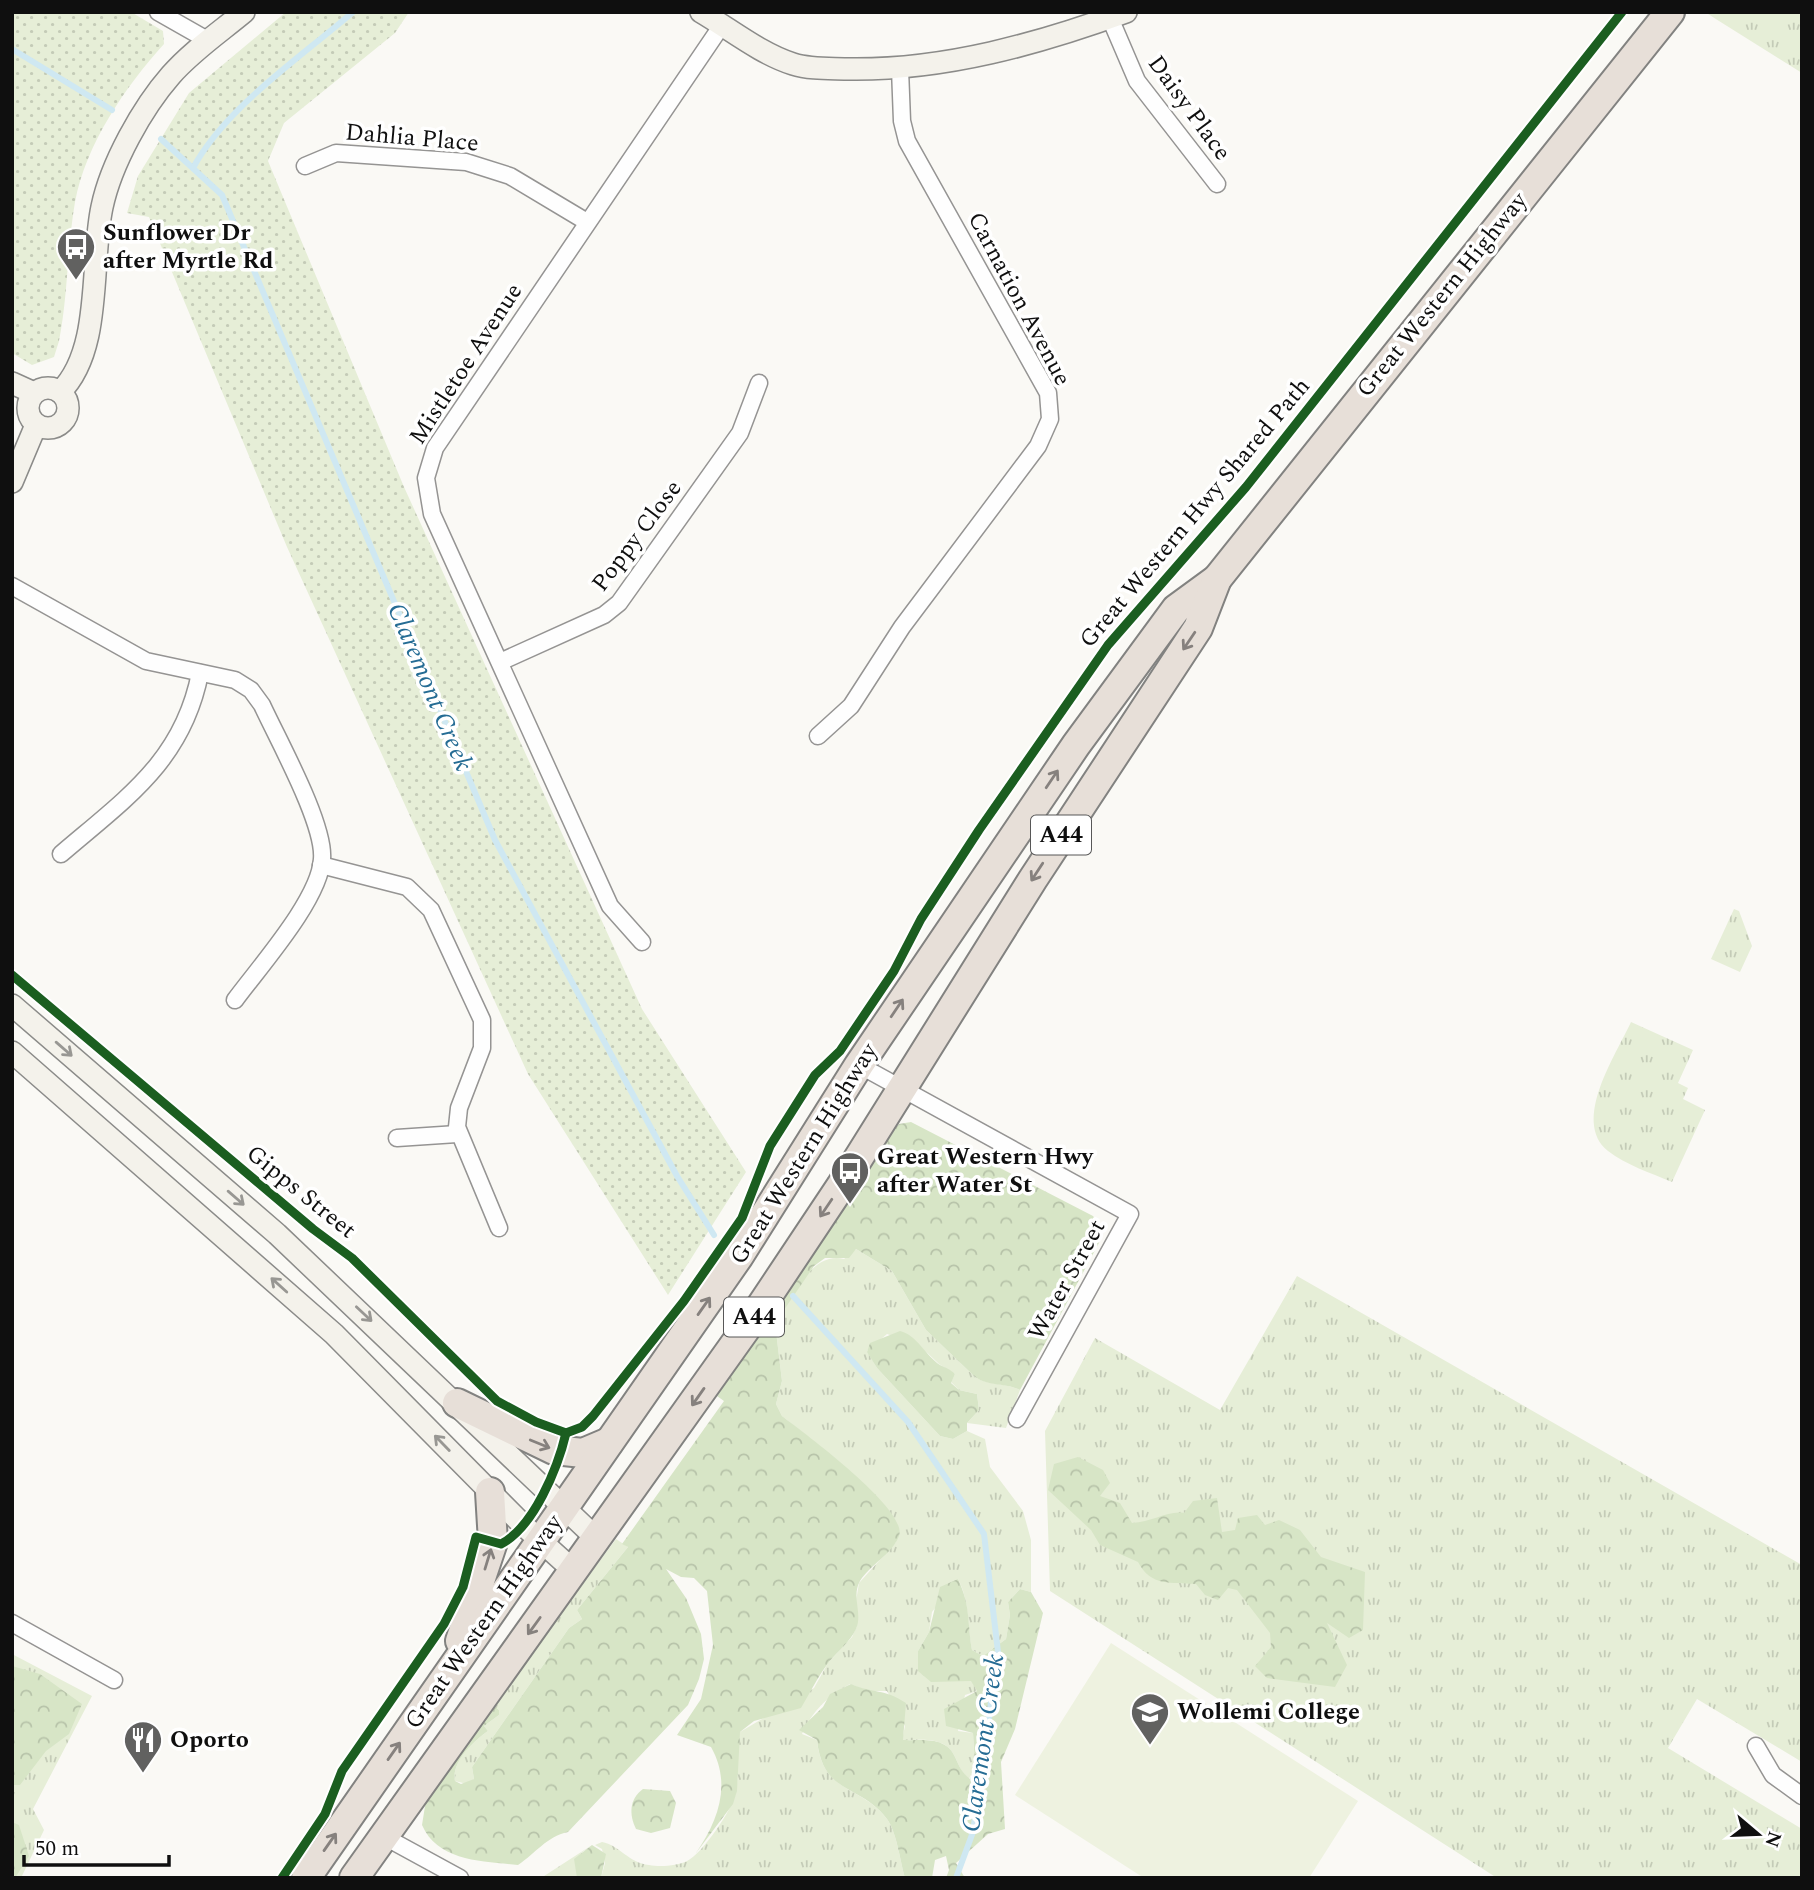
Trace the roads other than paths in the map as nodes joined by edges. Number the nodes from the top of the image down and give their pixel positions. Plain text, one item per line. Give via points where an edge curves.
1 (158, 12) edge
2 (244, 12) edge
3 (701, 12) edge
4 (1670, 12) edge
5 (1118, 15) edge
6 (722, 24) junction
7 (209, 41) junction
8 (901, 69) junction
9 (305, 166) dead end
10 (1217, 184) dead end
11 (587, 222) junction
12 (12, 383) edge
13 (759, 383) dead end
14 (60, 392) junction
15 (34, 393) junction
16 (37, 425) junction
17 (12, 482) edge
18 (1217, 579) junction
19 (12, 586) edge
20 (500, 662) junction
21 (200, 673) junction
22 (818, 736) dead end
23 (61, 854) dead end
24 (321, 865) junction
25 (642, 942) dead end
26 (235, 1000) dead end
27 (12, 1005) edge
28 (12, 1052) edge
29 (859, 1065) junction
30 (902, 1089) junction
31 (457, 1134) junction
32 (397, 1138) dead end
33 (499, 1228) dead end
34 (457, 1403) junction
35 (1017, 1419) dead end
36 (609, 1442) junction
37 (490, 1492) junction
38 (565, 1508) junction
39 (597, 1539) junction
40 (542, 1542) junction
41 (574, 1571) junction
42 (12, 1623) edge
43 (450, 1670) junction
44 (114, 1680) dead end
45 (1756, 1746) dead end
46 (1802, 1796) edge
47 (383, 1836) junction
48 (306, 1878) edge
49 (354, 1878) edge
50 (460, 1878) edge

1 - 7 street
2 - 7 main road
3 - 6 main road
4 - 18 highway, Great Western Highway / A44
5 - 8 main road via 1046,40
5 - 10 street, Daisy Place via 1136,81
6 - 8 main road via 773,55 802,66
6 - 11 street, Mistletoe Avenue
7 - 14 main road via 161,87 116,162 102,208 85,351 69,384
8 - 22 street, Carnation Avenue via 907,141 1048,393 1050,419 1038,446 902,627 851,706
9 - 11 street, Dahlia Place via 336,153 466,162 510,176
11 - 20 street, Mistletoe Avenue via 435,448 427,468 426,496 432,514
12 - 15 main road
13 - 20 street, Poppy Close via 740,433 620,603 604,615
14 - 15 main road via 50,387
14 - 16 main road via 68,403 62,422 50,428
15 - 16 main road via 28,410
16 - 17 main road
29 -> 18 highway, Great Western Highway / A44 via 1068,756 1153,640 1176,609
18 -> 30 highway, Great Western Highway / A44 via 1198,628
19 - 21 street via 136,657
20 - 25 street, Mistletoe Avenue via 610,906
21 - 23 street via 191,711 152,775
21 - 24 street via 235,680 256,696 317,828
24 - 26 street via 307,900
24 - 31 street via 407,887 431,910 479,1010 484,1030 480,1057 459,1108
27 -> 34 main road, Gipps Street via 277,1234
37 -> 28 main road via 334,1334
29 - 30 street, Water Street
36 -> 29 highway, Great Western Highway / A44 via 739,1256
30 - 35 street, Water Street via 1130,1214
30 -> 39 highway, Great Western Highway / A44 via 747,1327
31 - 32 street
31 - 33 street
34 -> 36 highway via 554,1450 583,1453
34 - 38 main road, Gipps Street
36 - 38 highway, Great Western Highway / A44
37 - 40 main road
43 -> 37 highway via 493,1542
38 - 39 main road, Gipps Street
38 - 40 highway, Great Western Highway / A44
39 - 41 highway, Great Western Highway / A44
40 - 41 main road
40 - 43 highway, Great Western Highway / A44
41 -> 47 highway, Great Western Highway / A44
42 - 44 street
48 -> 43 highway, Great Western Highway / A44
45 - 46 street via 1773,1775
47 - 49 highway, Great Western Highway / A44
47 - 50 street

